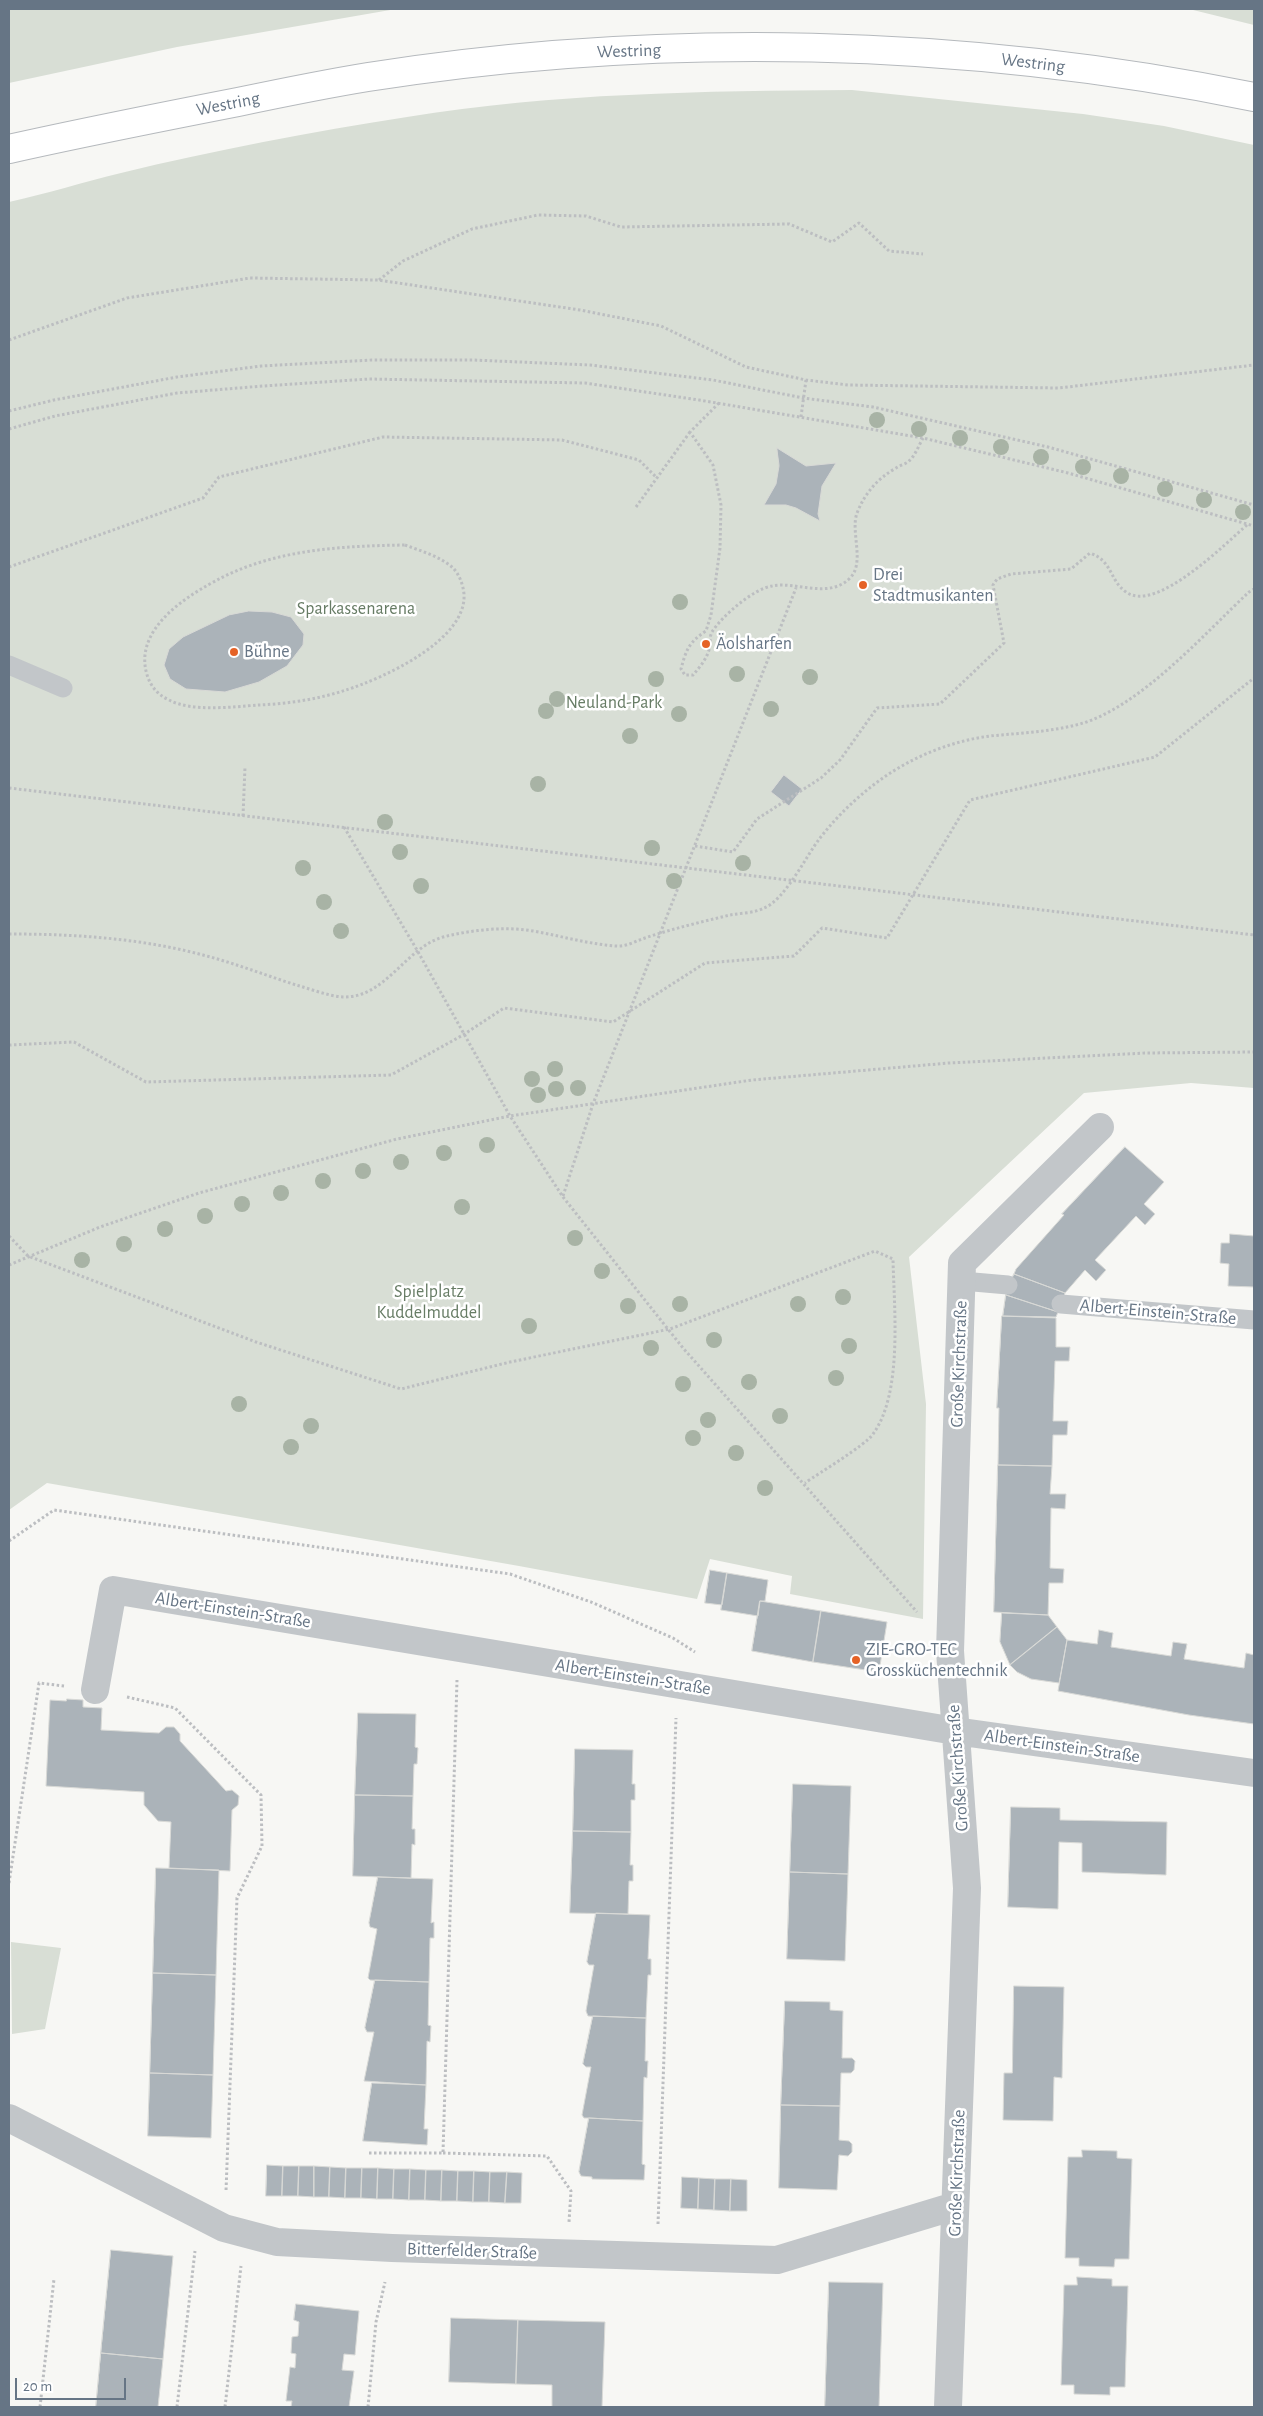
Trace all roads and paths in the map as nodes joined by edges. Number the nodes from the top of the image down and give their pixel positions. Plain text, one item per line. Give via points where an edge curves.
1 (1254, 97) edge
2 (9, 149) edge
3 (924, 254) dead end
4 (378, 280) junction
5 (9, 340) edge
6 (1254, 365) edge
7 (806, 380) junction
8 (803, 398) junction
9 (719, 403) junction
10 (9, 411) edge
11 (801, 416) junction
12 (9, 429) edge
13 (690, 432) junction
14 (923, 438) junction
15 (657, 478) junction
16 (1254, 505) edge
17 (636, 507) dead end
18 (1248, 524) junction
19 (1254, 526) edge
20 (9, 567) edge
21 (796, 588) junction
22 (1254, 589) edge
23 (9, 665) edge
24 (1254, 678) edge
25 (63, 688) dead end
26 (272, 705) joint
27 (245, 767) dead end
28 (9, 788) edge
29 (243, 816) junction
30 (343, 826) junction
31 (695, 846) junction
32 (686, 868) junction
33 (791, 881) junction
34 (913, 894) junction
35 (662, 932) junction
36 (9, 934) edge
37 (1254, 935) edge
38 (417, 950) junction
39 (631, 1011) junction
40 (463, 1035) junction
41 (9, 1045) edge
42 (1254, 1052) edge
43 (593, 1104) junction
44 (510, 1116) junction
45 (1100, 1127) dead end
46 (562, 1197) junction
47 (9, 1236) edge
48 (28, 1256) junction
49 (9, 1265) edge
50 (962, 1281) junction
51 (1008, 1285) dead end
52 (1061, 1304) dead end
53 (1254, 1320) edge
54 (670, 1329) junction
55 (805, 1483) junction
56 (9, 1541) edge
57 (458, 1648) junction
58 (950, 1652) junction
59 (698, 1654) dead end
60 (677, 1685) junction
61 (95, 1690) junction
62 (954, 1731) junction
63 (1254, 1772) edge
64 (9, 1883) edge
65 (9, 2118) edge
66 (370, 2153) dead end
67 (443, 2153) junction
68 (955, 2206) junction
69 (199, 2215) junction
70 (236, 2231) junction
71 (392, 2248) junction
72 (568, 2253) junction
73 (657, 2256) junction
74 (54, 2279) dead end
75 (40, 2407) edge
76 (177, 2407) edge
77 (225, 2407) edge
78 (368, 2407) edge
79 (948, 2407) edge

1 - 2 main road, Westring via 1177,82 948,54 755,47 581,53 469,63 367,77
3 - 4 path via 890,251 859,223 832,242 789,224 621,227 586,216 538,215 472,228 403,261
4 - 5 path via 250,278 127,298
4 - 7 path via 580,310 661,326 746,367
6 - 7 path via 1059,388 848,386
7 - 8 path
8 - 10 path via 713,380 590,365 372,360 261,366 177,377
8 - 11 path
8 - 16 path via 873,408 1048,447
9 - 11 path
9 - 12 path via 585,383 369,379 178,393 55,416
9 - 13 path
11 - 14 path
13 - 15 path
13 - 21 path via 713,465 721,505 720,548 711,614 706,631 692,640 684,656 681,670 685,676 693,676 701,666 709,650 711,634 725,615 749,597 772,586
14 - 18 path via 1068,473
14 - 21 path via 910,460 878,480 865,496 856,515 856,567 850,579 837,586 819,589
15 - 17 path
15 - 20 path via 639,460 562,440 383,437 219,477 203,498
18 - 19 path
18 - 31 path via 1178,584 1155,594 1127,593 1100,556 1090,553 1071,569 1011,574 997,579 993,585 1004,643 940,704 877,708 840,760 821,778 757,819 733,852
21 - 31 path
22 - 33 path via 1171,665 1107,713 1082,724 952,744 891,772 854,798 818,840
23 - 25 lane
24 - 34 path via 1155,757 970,800
26 - 26 path via 346,690 378,678 438,642 457,622 464,603 463,585 454,569 405,545 310,550 262,562 223,577 191,595 156,626 146,645 144,663 154,690 170,701 197,707
27 - 29 path
28 - 29 path
29 - 30 path
30 - 32 path
30 - 38 path
31 - 32 path
32 - 33 path
32 - 35 path
33 - 34 path
33 - 35 path via 766,908
34 - 37 path
34 - 39 path via 887,938 822,928 794,956 705,963
35 - 38 path via 621,947 529,930 499,929 438,938
35 - 39 path
36 - 38 path via 119,938 158,945 204,955 344,997 366,993
38 - 40 path
39 - 40 path via 613,1022 504,1008
39 - 43 path
40 - 41 path via 391,1075 146,1082 74,1042
40 - 44 path
42 - 43 path via 1145,1053 949,1063 752,1080
43 - 44 path
43 - 46 path
44 - 46 path
44 - 48 path via 397,1139 199,1193
45 - 50 street, Große Kirchstraße via 962,1263
46 - 54 path
47 - 48 path
48 - 49 path
48 - 54 path via 256,1342 401,1389 510,1362
50 - 51 lane
50 - 58 street, Große Kirchstraße
52 - 53 lane, Albert-Einstein-Straße
54 - 55 path via 683,1348
54 - 55 path via 875,1251 893,1259 895,1356 885,1413 873,1436
55 - 58 path
56 - 59 path via 54,1510 510,1574 591,1602 673,1638
57 - 60 street, Albert-Einstein-Straße
57 - 61 street, Albert-Einstein-Straße via 112,1590
57 - 67 path
58 - 62 street, Große Kirchstraße
60 - 62 street, Albert-Einstein-Straße
60 - 73 path
61 - 64 path via 39,1684
61 - 70 path via 175,1708 261,1795 262,1846 237,1898
62 - 63 street, Albert-Einstein-Straße
62 - 68 street, Große Kirchstraße via 967,1888
65 - 69 street, Bitterfelder Straße
66 - 67 path
67 - 72 path via 547,2156 571,2191
68 - 73 street, Bitterfelder Straße via 777,2260
68 - 79 street, Große Kirchstraße
69 - 70 street, Bitterfelder Straße
69 - 76 path
70 - 71 street, Bitterfelder Straße via 277,2242
70 - 77 path via 242,2256
71 - 72 street, Bitterfelder Straße
71 - 78 path via 376,2322
72 - 73 street, Bitterfelder Straße
74 - 75 path

